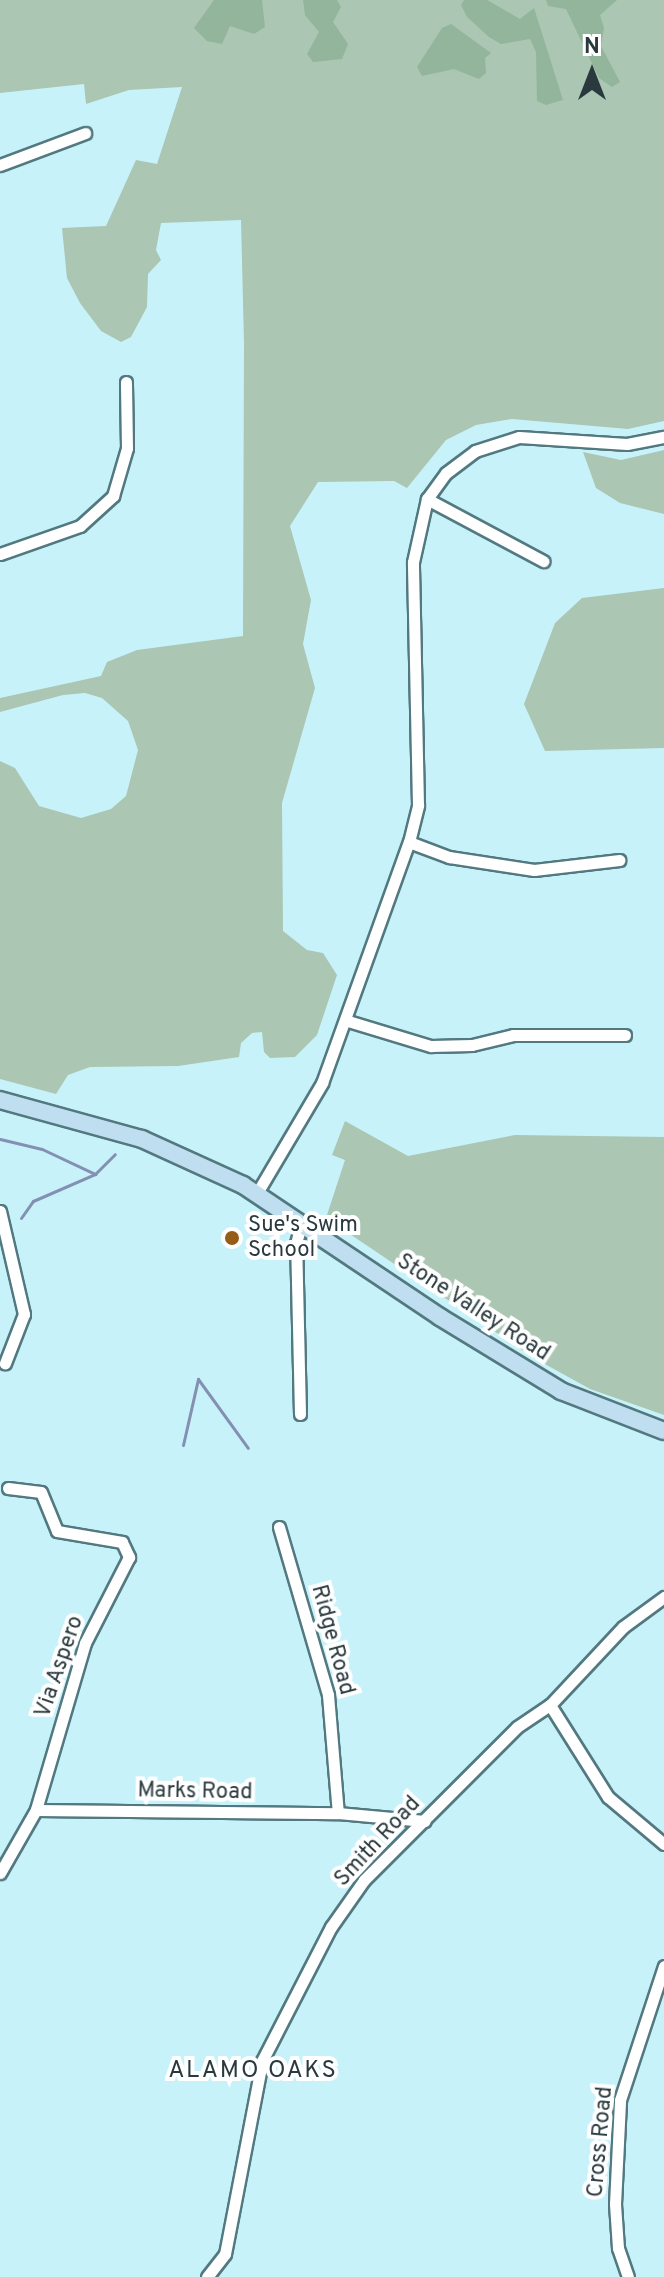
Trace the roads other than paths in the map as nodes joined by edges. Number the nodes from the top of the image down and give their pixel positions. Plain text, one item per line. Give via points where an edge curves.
1 (85, 133) dead end
2 (0, 165) edge
3 (126, 382) dead end
4 (664, 437) edge
5 (427, 499) junction
6 (0, 554) edge
7 (543, 561) dead end
8 (409, 842) junction
9 (619, 860) dead end
10 (348, 1021) junction
11 (625, 1035) dead end
12 (0, 1100) edge
13 (257, 1193) junction
14 (0, 1211) edge
15 (302, 1222) junction
16 (5, 1363) dead end
17 (300, 1414) dead end
18 (664, 1431) edge
19 (8, 1488) dead end
20 (279, 1527) dead end
21 (664, 1597) edge
22 (550, 1705) junction
23 (36, 1810) junction
24 (338, 1813) junction
25 (425, 1821) junction
26 (664, 1844) edge
27 (0, 1873) edge
28 (664, 1966) edge
29 (207, 2277) edge
30 (628, 2277) edge

1 - 2 street
3 - 6 street via 127,448 113,496 80,526
4 - 5 street via 627,444 519,437 475,451 446,473
5 - 7 street
5 - 8 street via 413,562 418,805
8 - 9 street via 449,857 534,870
8 - 10 street
10 - 11 street via 431,1046 472,1045 513,1035
10 - 13 street via 322,1083
12 - 13 street, Stone Valley Road via 142,1139
13 - 15 street, Stone Valley Road
14 - 16 street via 24,1314
15 - 17 street via 296,1243
15 - 18 street, Stone Valley Road via 440,1317 561,1391
19 - 23 street, Via Aspero via 41,1492 57,1531 122,1542 129,1557 85,1643
20 - 24 street, Ridge Road via 328,1695
21 - 22 street, Smith Road via 623,1627
22 - 25 street, Smith Road via 517,1727
22 - 26 street via 608,1797
23 - 24 street, Marks Road
23 - 27 street
24 - 25 street, Marks Road
25 - 29 street, Smith Road via 364,1880 331,1927 262,2061 225,2254
28 - 30 street, Cross Road via 620,2100 615,2204 618,2248

